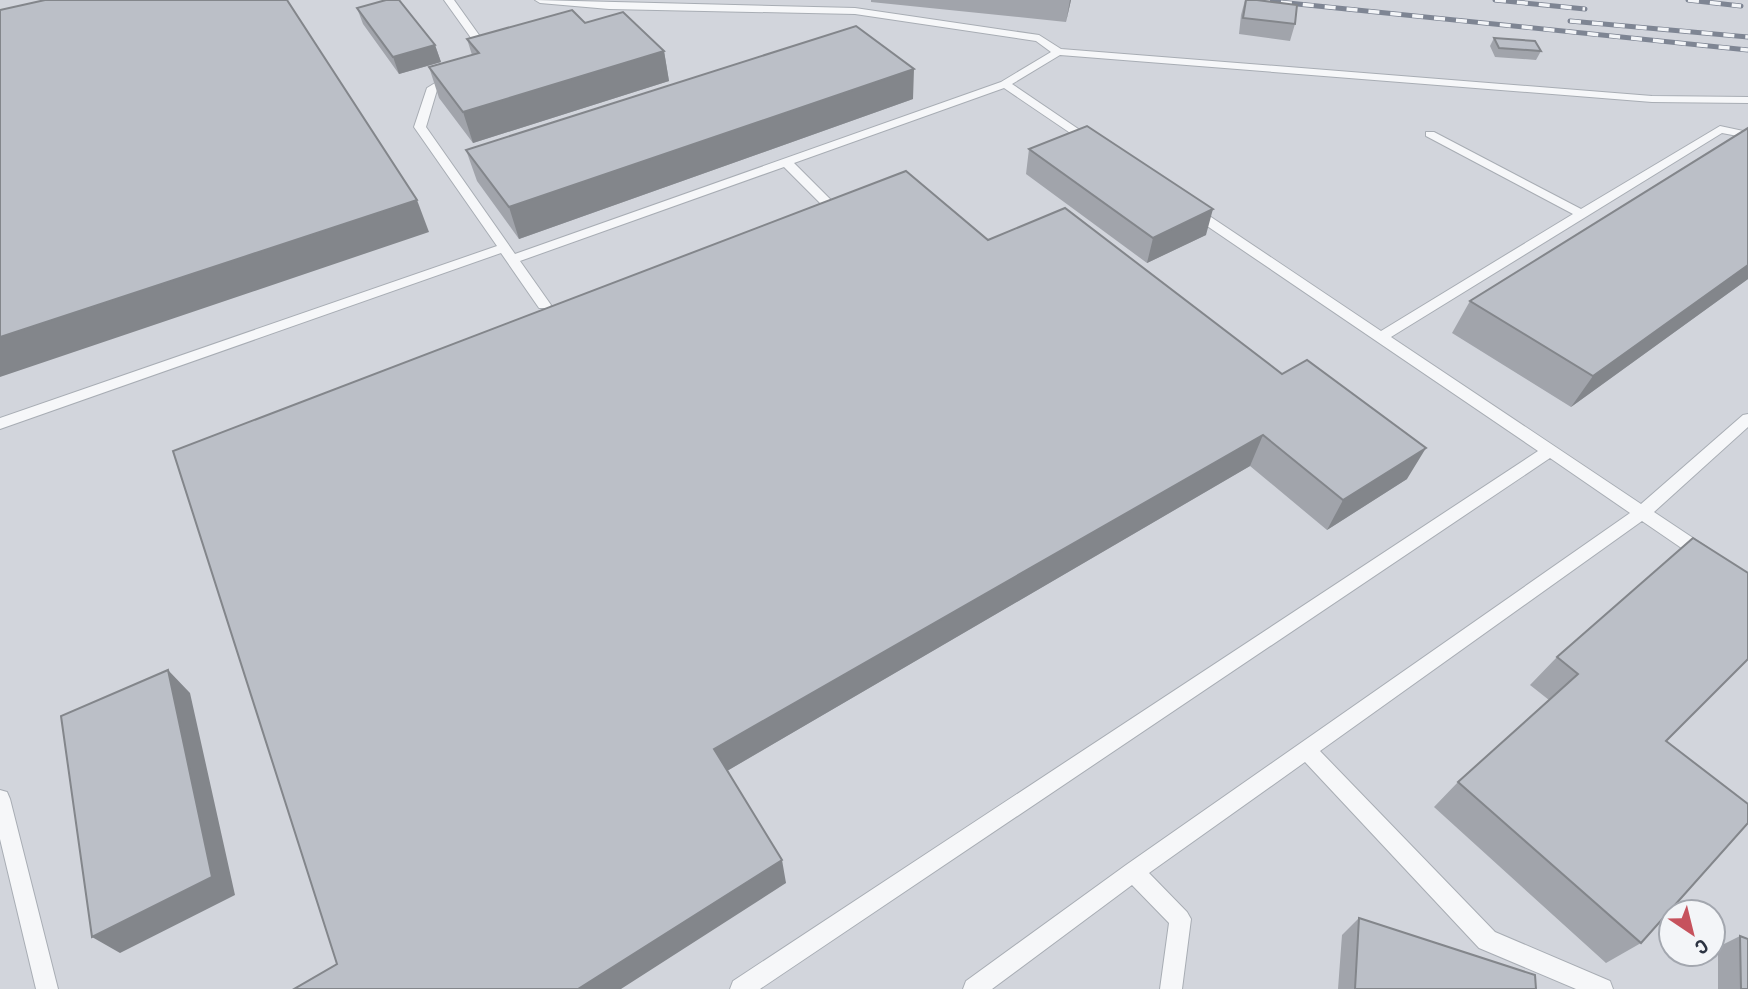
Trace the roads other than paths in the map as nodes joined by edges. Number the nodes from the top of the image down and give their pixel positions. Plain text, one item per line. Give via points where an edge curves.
1 (449, 0) edge
2 (540, 0) edge
3 (1058, 52) junction
4 (1005, 84) junction
5 (1748, 100) edge
6 (1430, 134) dead end
7 (1748, 135) edge
8 (1108, 153) edge
9 (787, 163) junction
10 (1176, 199) edge
11 (830, 206) edge
12 (1582, 214) junction
13 (508, 254) junction
14 (544, 305) dead end
15 (1381, 337) junction
16 (1748, 419) edge
17 (0, 424) edge
18 (1549, 451) junction
19 (1642, 513) junction
20 (1716, 562) edge
21 (1306, 750) junction
22 (0, 799) edge
23 (1133, 872) junction
24 (47, 989) edge
25 (741, 989) edge
26 (974, 989) edge
27 (1171, 989) edge
28 (1602, 989) edge

1 - 13 lane via 484,49 467,70 432,88 420,127
2 - 3 lane via 609,6 855,11 1039,38
3 - 4 lane
3 - 5 lane via 1653,99
4 - 8 lane
4 - 9 lane
6 - 12 lane
7 - 12 lane via 1720,129
9 - 11 lane
9 - 13 lane
10 - 15 lane
12 - 15 lane
13 - 14 lane
13 - 17 lane
15 - 18 lane
16 - 19 lane
18 - 19 lane
18 - 25 lane
19 - 20 lane
19 - 21 lane
21 - 23 lane
21 - 28 lane via 1487,940
22 - 24 lane
23 - 26 lane
23 - 27 lane via 1180,919

